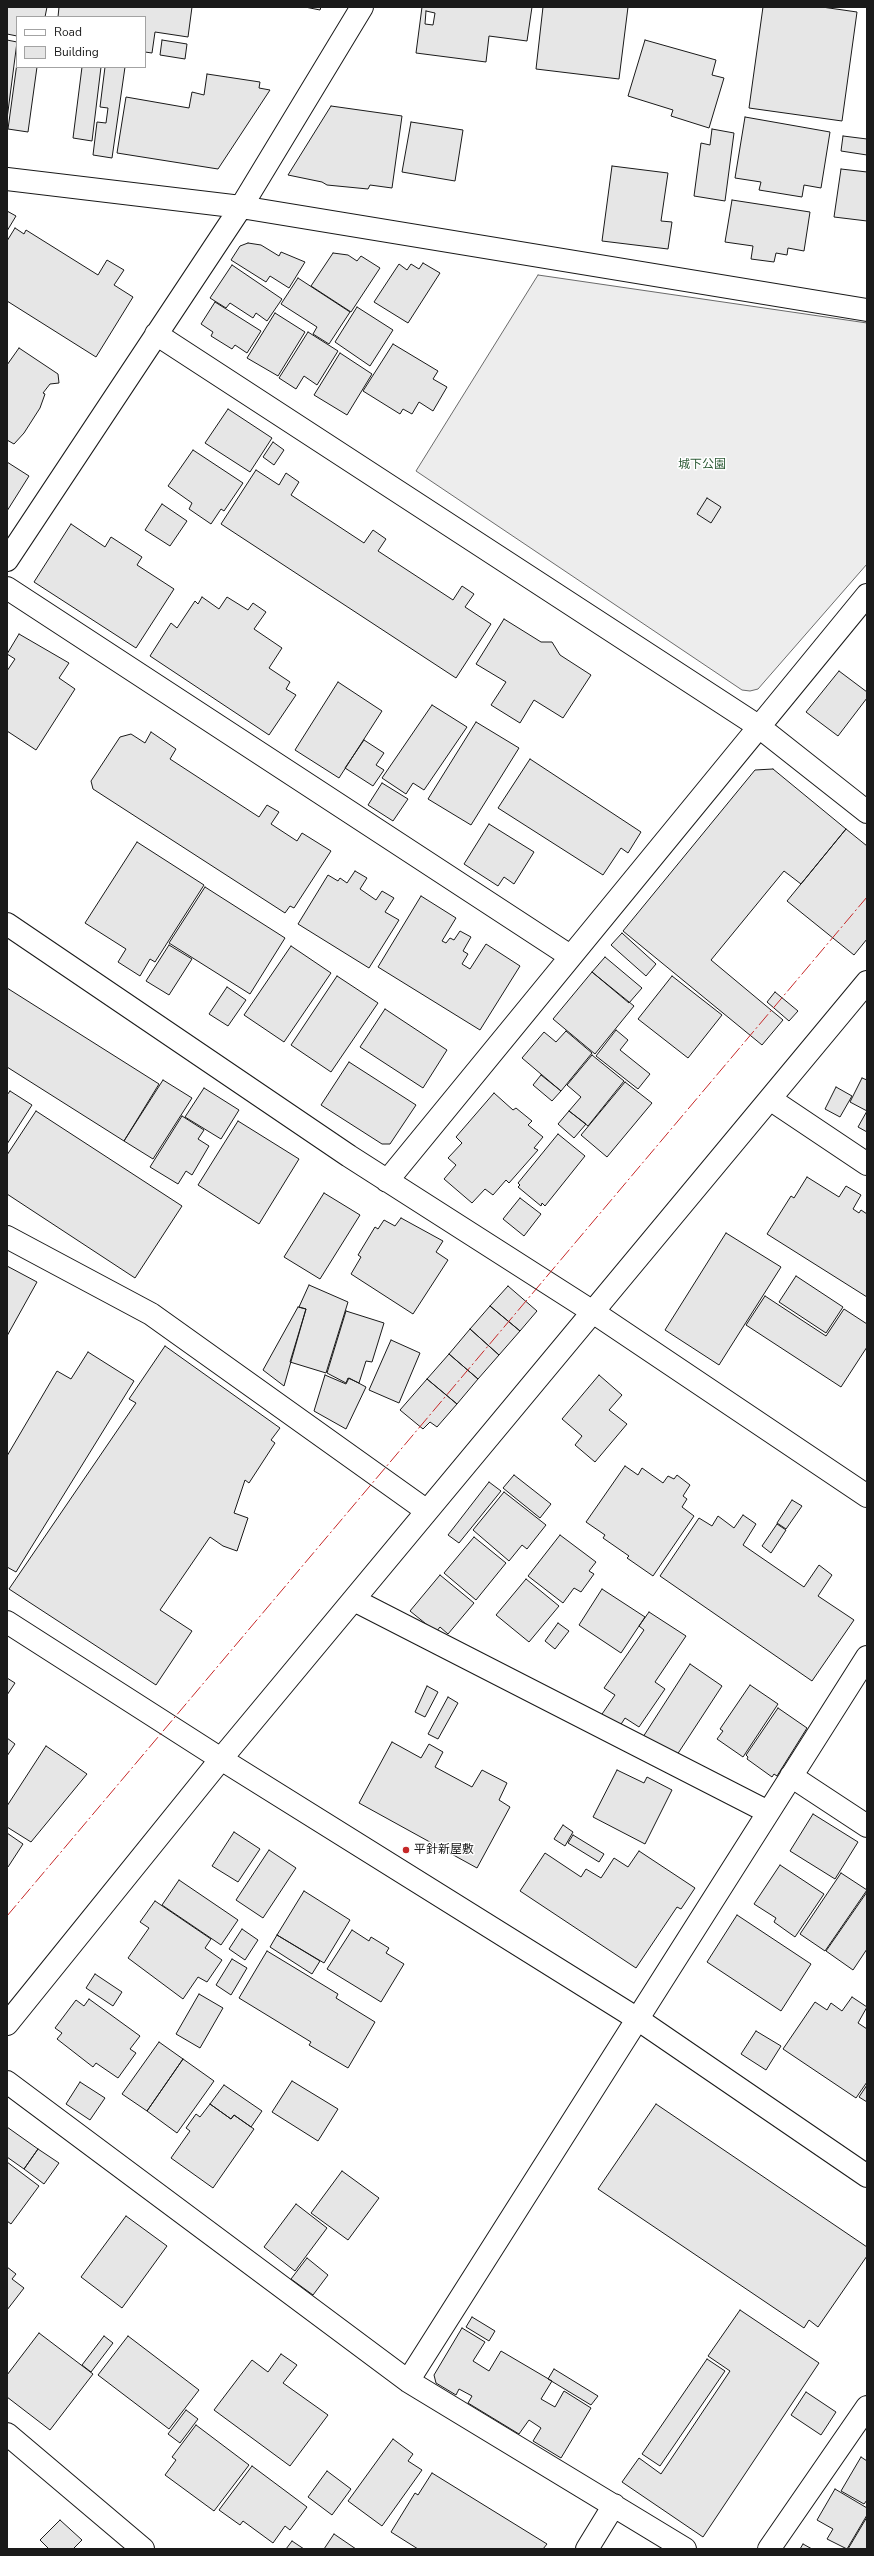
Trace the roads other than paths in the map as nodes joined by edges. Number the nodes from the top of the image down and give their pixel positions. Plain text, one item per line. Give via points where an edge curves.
1 (362, 7) edge
2 (7, 179) edge
3 (241, 206) junction
4 (867, 310) edge
5 (156, 334) junction
6 (7, 560) edge
7 (7, 588) edge
8 (867, 595) edge
9 (758, 726) junction
10 (867, 812) edge
11 (7, 924) edge
12 (570, 956) junction
13 (867, 982) edge
14 (770, 1099) junction
15 (867, 1164) edge
16 (387, 1181) junction
17 (7, 1237) edge
18 (593, 1312) junction
19 (867, 1496) edge
20 (427, 1512) junction
21 (354, 1600) junction
22 (7, 1622) edge
23 (867, 1657) edge
24 (221, 1759) junction
25 (791, 1776) junction
26 (768, 1812) junction
27 (867, 1826) edge
28 (636, 2018) junction
29 (7, 2024) edge
30 (7, 2082) edge
31 (867, 2176) edge
32 (408, 2381) junction
33 (867, 2407) edge
34 (7, 2434) edge
35 (614, 2505) junction
36 (143, 2549) edge
37 (587, 2549) edge
38 (686, 2549) edge
39 (769, 2549) edge

1 - 3 street
2 - 3 street
3 - 4 street
3 - 5 street
5 - 6 street
5 - 9 street
7 - 12 street
8 - 9 street
9 - 10 street
9 - 12 street
11 - 16 street
12 - 16 street
13 - 14 street
14 - 15 street
14 - 18 street
16 - 18 street
17 - 20 street via 151,1314
18 - 19 street
18 - 20 street
20 - 21 street
21 - 24 street
21 - 26 street
22 - 24 street
23 - 25 street
24 - 28 street
24 - 29 street
25 - 26 street
25 - 27 street
26 - 28 street
28 - 31 street
28 - 32 street
30 - 32 street
32 - 35 street
33 - 39 street
34 - 36 street
35 - 37 street
35 - 38 street

